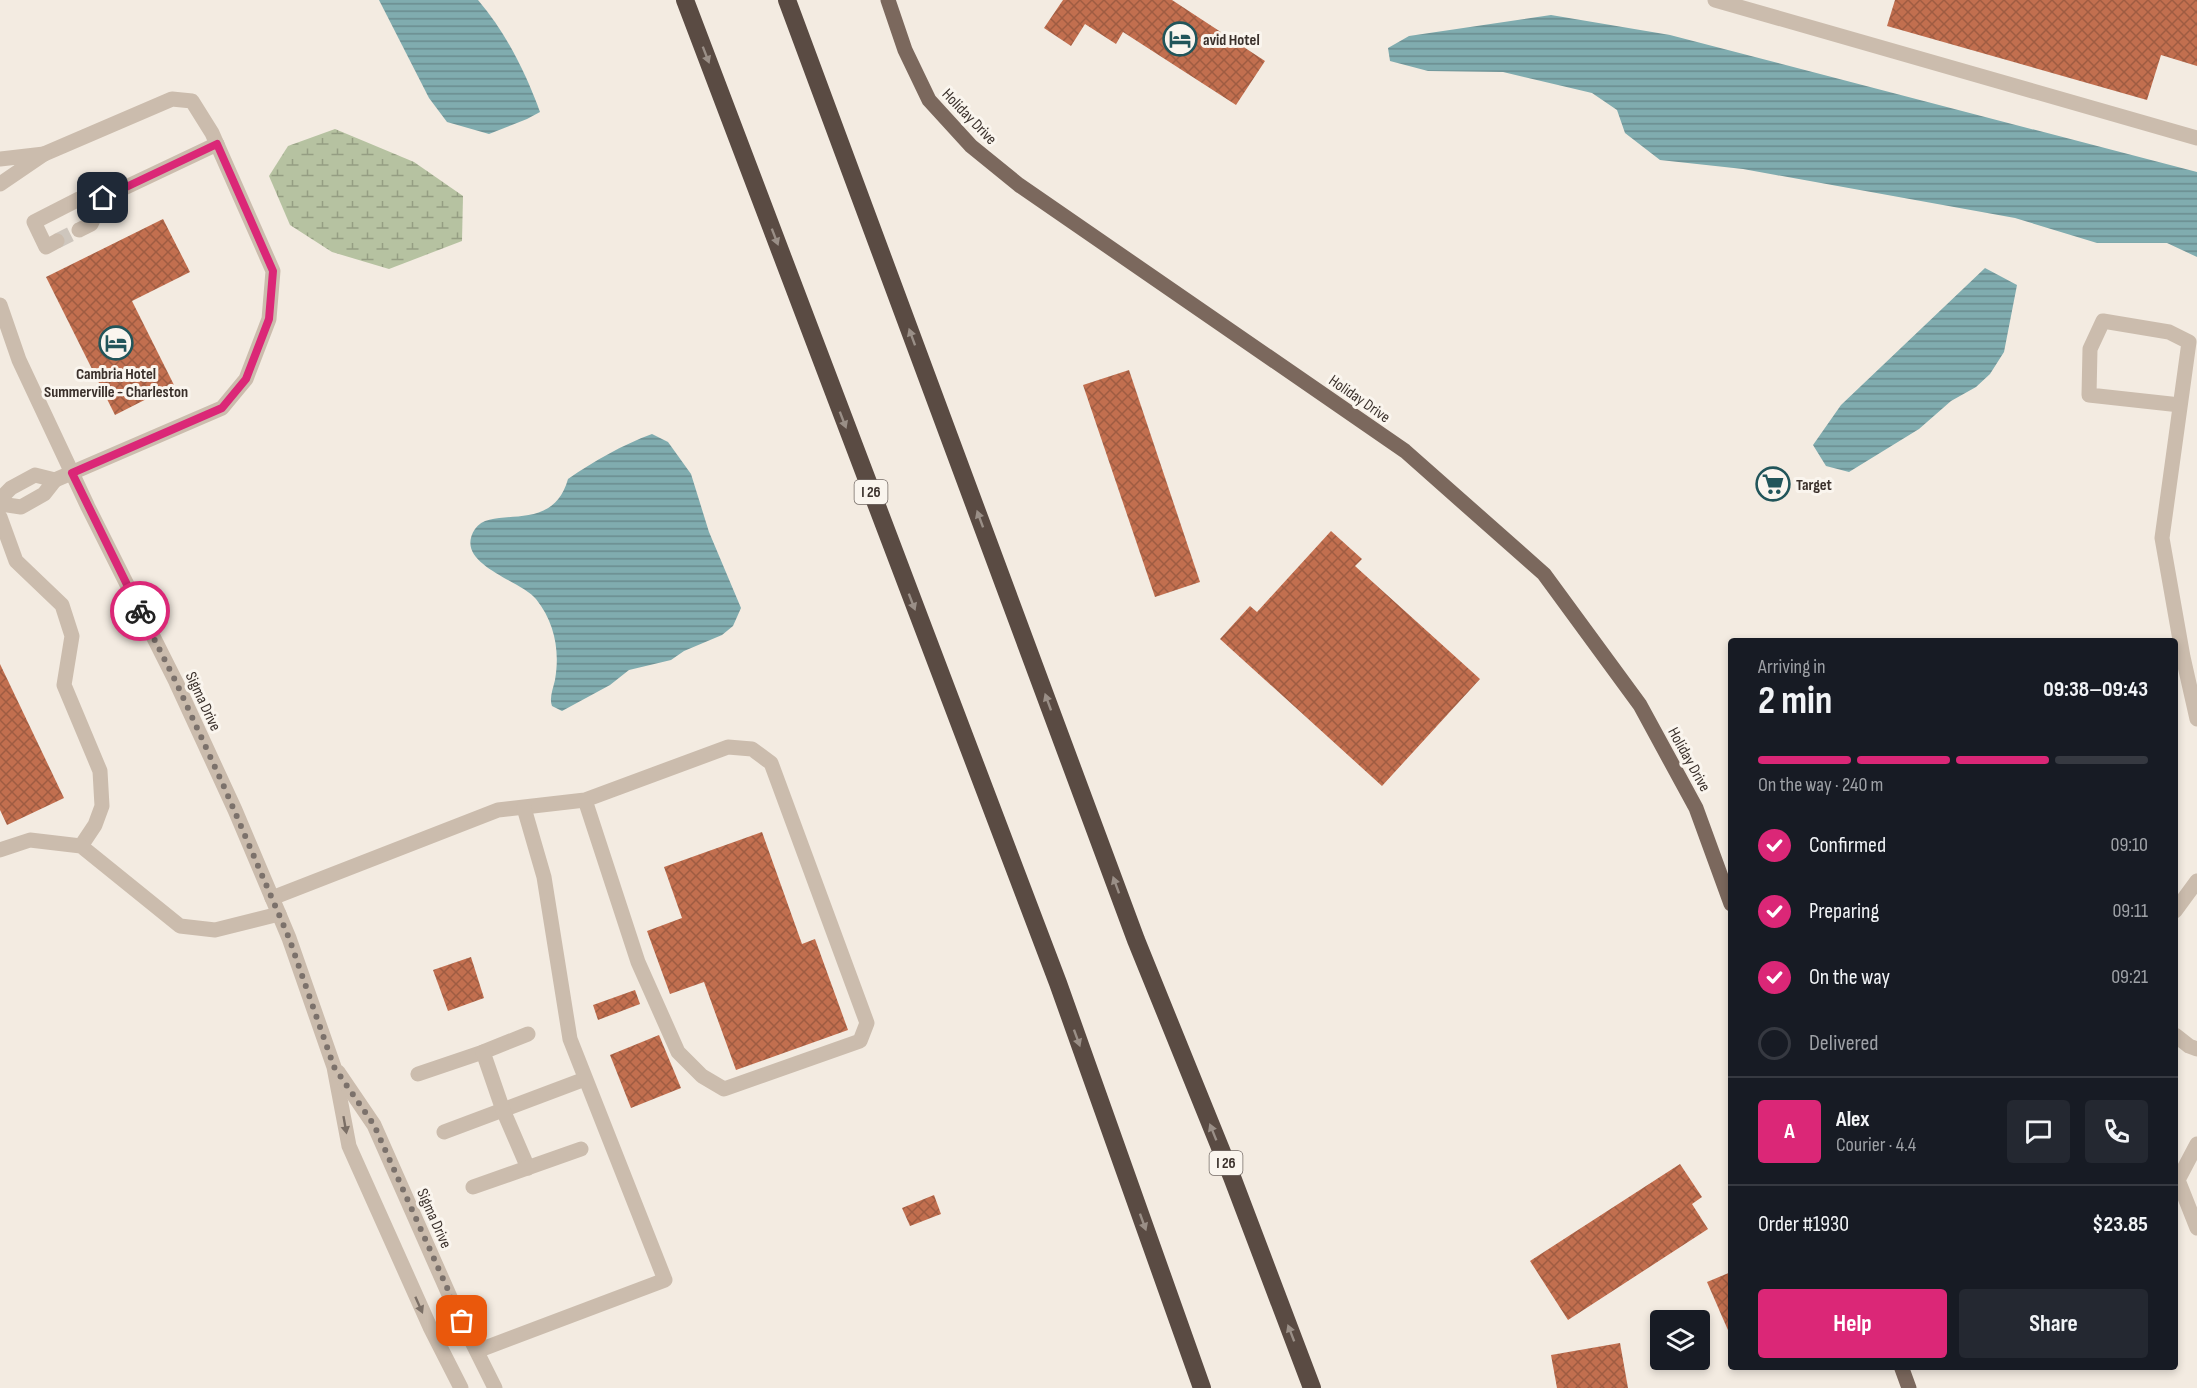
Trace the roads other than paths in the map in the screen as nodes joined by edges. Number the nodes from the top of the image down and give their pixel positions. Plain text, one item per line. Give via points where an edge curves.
1 (685, 0) edge
2 (787, 0) edge
3 (888, 0) edge
4 (1715, 0) edge
5 (2197, 138) edge
6 (217, 144) junction
7 (44, 154) junction
8 (0, 159) edge
9 (0, 184) edge
10 (103, 198) junction
11 (79, 230) tunnel mouth
12 (57, 241) dead end
13 (0, 305) edge
14 (0, 332) edge
15 (19, 360) junction
16 (2180, 405) junction
17 (72, 473) junction
18 (55, 480) junction
19 (0, 499) edge
20 (0, 504) edge
21 (0, 517) edge
22 (2197, 719) edge
23 (585, 800) junction
24 (524, 808) junction
25 (81, 846) junction
26 (0, 850) edge
27 (2197, 881) edge
28 (1728, 896) edge
29 (272, 898) junction
30 (2178, 907) edge
31 (279, 914) junction
32 (528, 1034) dead end
33 (2178, 1037) edge
34 (2197, 1049) edge
35 (483, 1052) junction
36 (334, 1067) junction
37 (418, 1074) dead end
38 (585, 1079) junction
39 (503, 1110) junction
40 (444, 1132) dead end
41 (2197, 1144) edge
42 (581, 1149) dead end
43 (528, 1168) junction
44 (473, 1188) dead end
45 (2197, 1228) edge
46 (477, 1351) junction
47 (1902, 1370) edge
48 (461, 1388) edge
49 (495, 1388) edge
50 (1202, 1388) edge
51 (1312, 1388) edge
52 (1909, 1388) edge

1 -> 50 highway, I 26 via 1058,983
51 -> 2 highway, I 26 via 1136,940
3 - 28 main road, Holiday Drive via 928,100 971,146 1020,185 1405,451 1544,574 1640,705 1696,807
4 - 5 street
6 - 7 street via 192,100 172,99
6 - 10 street
6 - 17 street via 273,271 269,319 246,379 222,408
7 - 8 street
7 - 9 street
10 - 11 street via 91,224
10 - 12 street via 79,199 34,222 46,246
13 - 15 street, Sigma Drive
14 - 15 street, Sigma Drive
15 - 17 street, Sigma Drive
16 - 16 street via 2189,342 2169,332 2103,321 2090,349 2089,394
16 - 22 street via 2162,538
17 - 18 street
17 - 29 street, Sigma Drive via 176,682
18 - 19 street via 34,475
18 - 20 street via 44,494 21,507
21 - 25 street via 16,561 62,605 72,636 64,686 100,771 102,806
23 - 23 street via 728,747 752,749 771,763 867,1023 860,1041 724,1089 702,1076 678,1052 638,962
23 - 24 street
24 - 29 street via 498,810
24 - 38 street via 543,877 570,1039
25 - 26 street via 30,840
25 - 31 street via 180,926 215,930
27 - 30 street
29 - 31 street, Sigma Drive
31 - 36 street, Sigma Drive
32 - 35 street
33 - 34 street
35 - 37 street
35 - 39 street
36 - 46 street, Sigma Drive via 374,1125
36 -> 48 street, Sigma Drive via 348,1146
38 - 39 street
38 - 46 street via 665,1280
39 - 40 street
39 - 43 street
41 - 45 street via 2178,1180
42 - 43 street
43 - 44 street
46 - 49 street, Sigma Drive
47 - 52 main road

